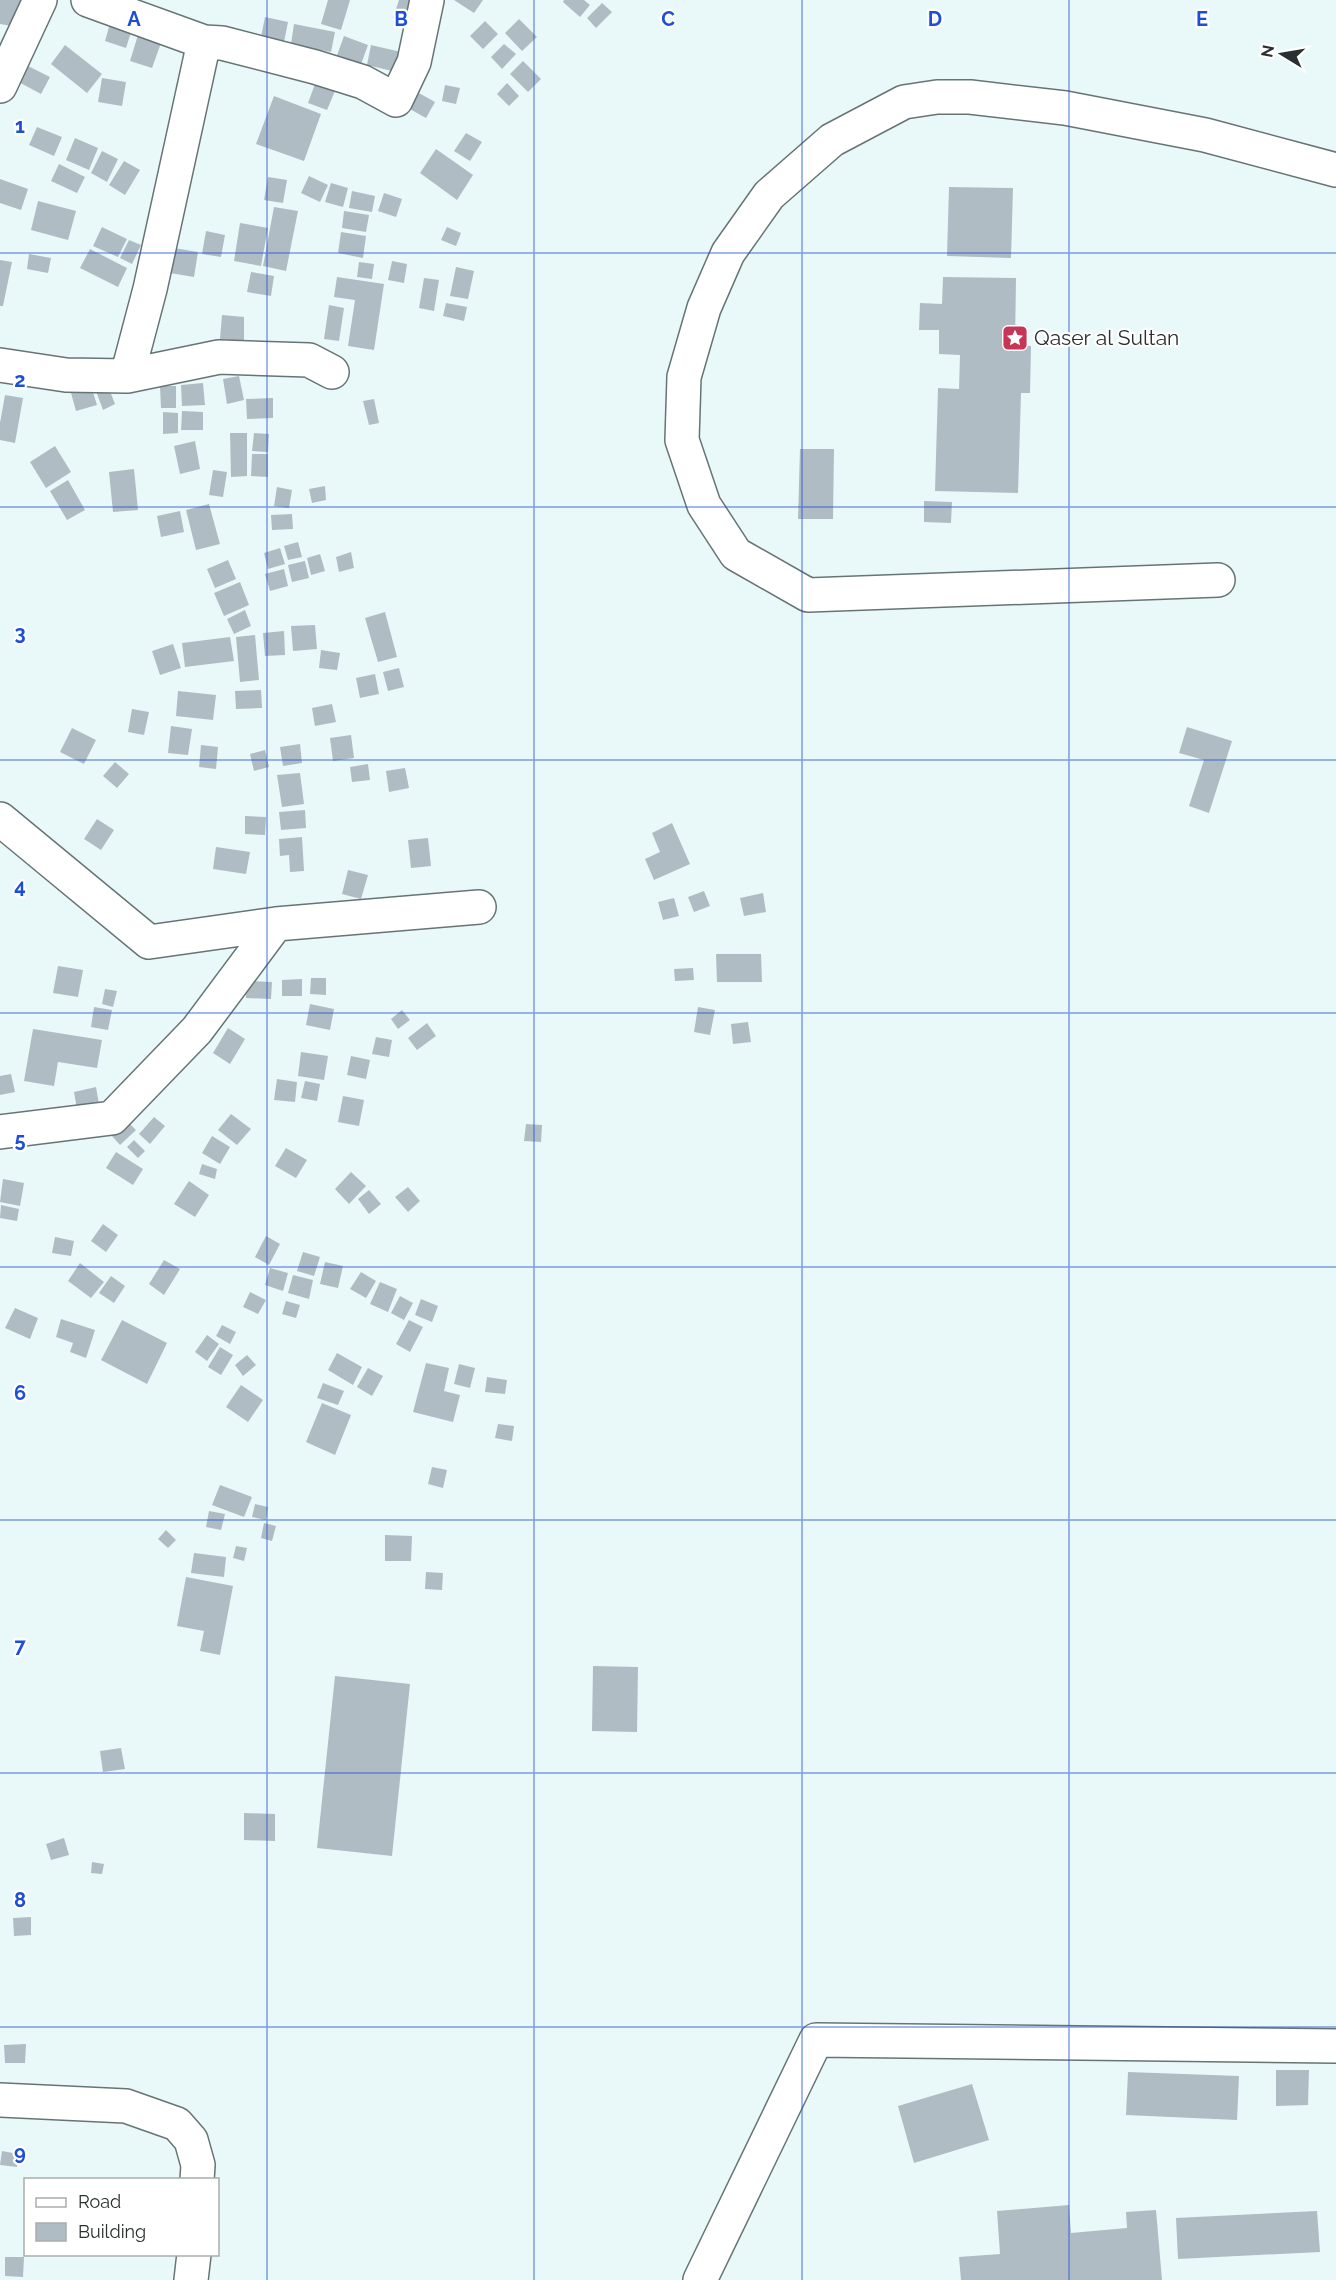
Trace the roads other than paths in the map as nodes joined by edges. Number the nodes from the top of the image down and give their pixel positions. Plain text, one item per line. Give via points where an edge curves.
1 (40, 0) edge
2 (88, 0) edge
3 (427, 0) edge
4 (204, 42) junction
5 (0, 86) edge
6 (1336, 170) edge
7 (0, 365) edge
8 (332, 372) dead end
9 (127, 376) junction
10 (1218, 580) dead end
11 (0, 819) edge
12 (479, 907) dead end
13 (276, 924) junction
14 (0, 1132) edge
15 (1336, 2046) edge
16 (0, 2100) edge
17 (197, 2178) edge
18 (194, 2256) edge
19 (191, 2280) edge
20 (700, 2280) edge

1 - 5 street
2 - 4 street
3 - 4 street via 414,62 396,100 363,82 315,67
4 - 9 street
6 - 10 street via 1205,135 1065,108 970,97 904,102 832,140 769,195 728,253 704,308 687,366 682,440 704,505 736,554 808,595
7 - 9 street via 66,375
8 - 9 street via 309,360 219,357
11 - 13 street via 149,942
12 - 13 street
13 - 14 street via 197,1030 112,1118
15 - 20 street via 816,2040
16 - 17 street via 126,2106 177,2124 191,2140
18 - 19 street

